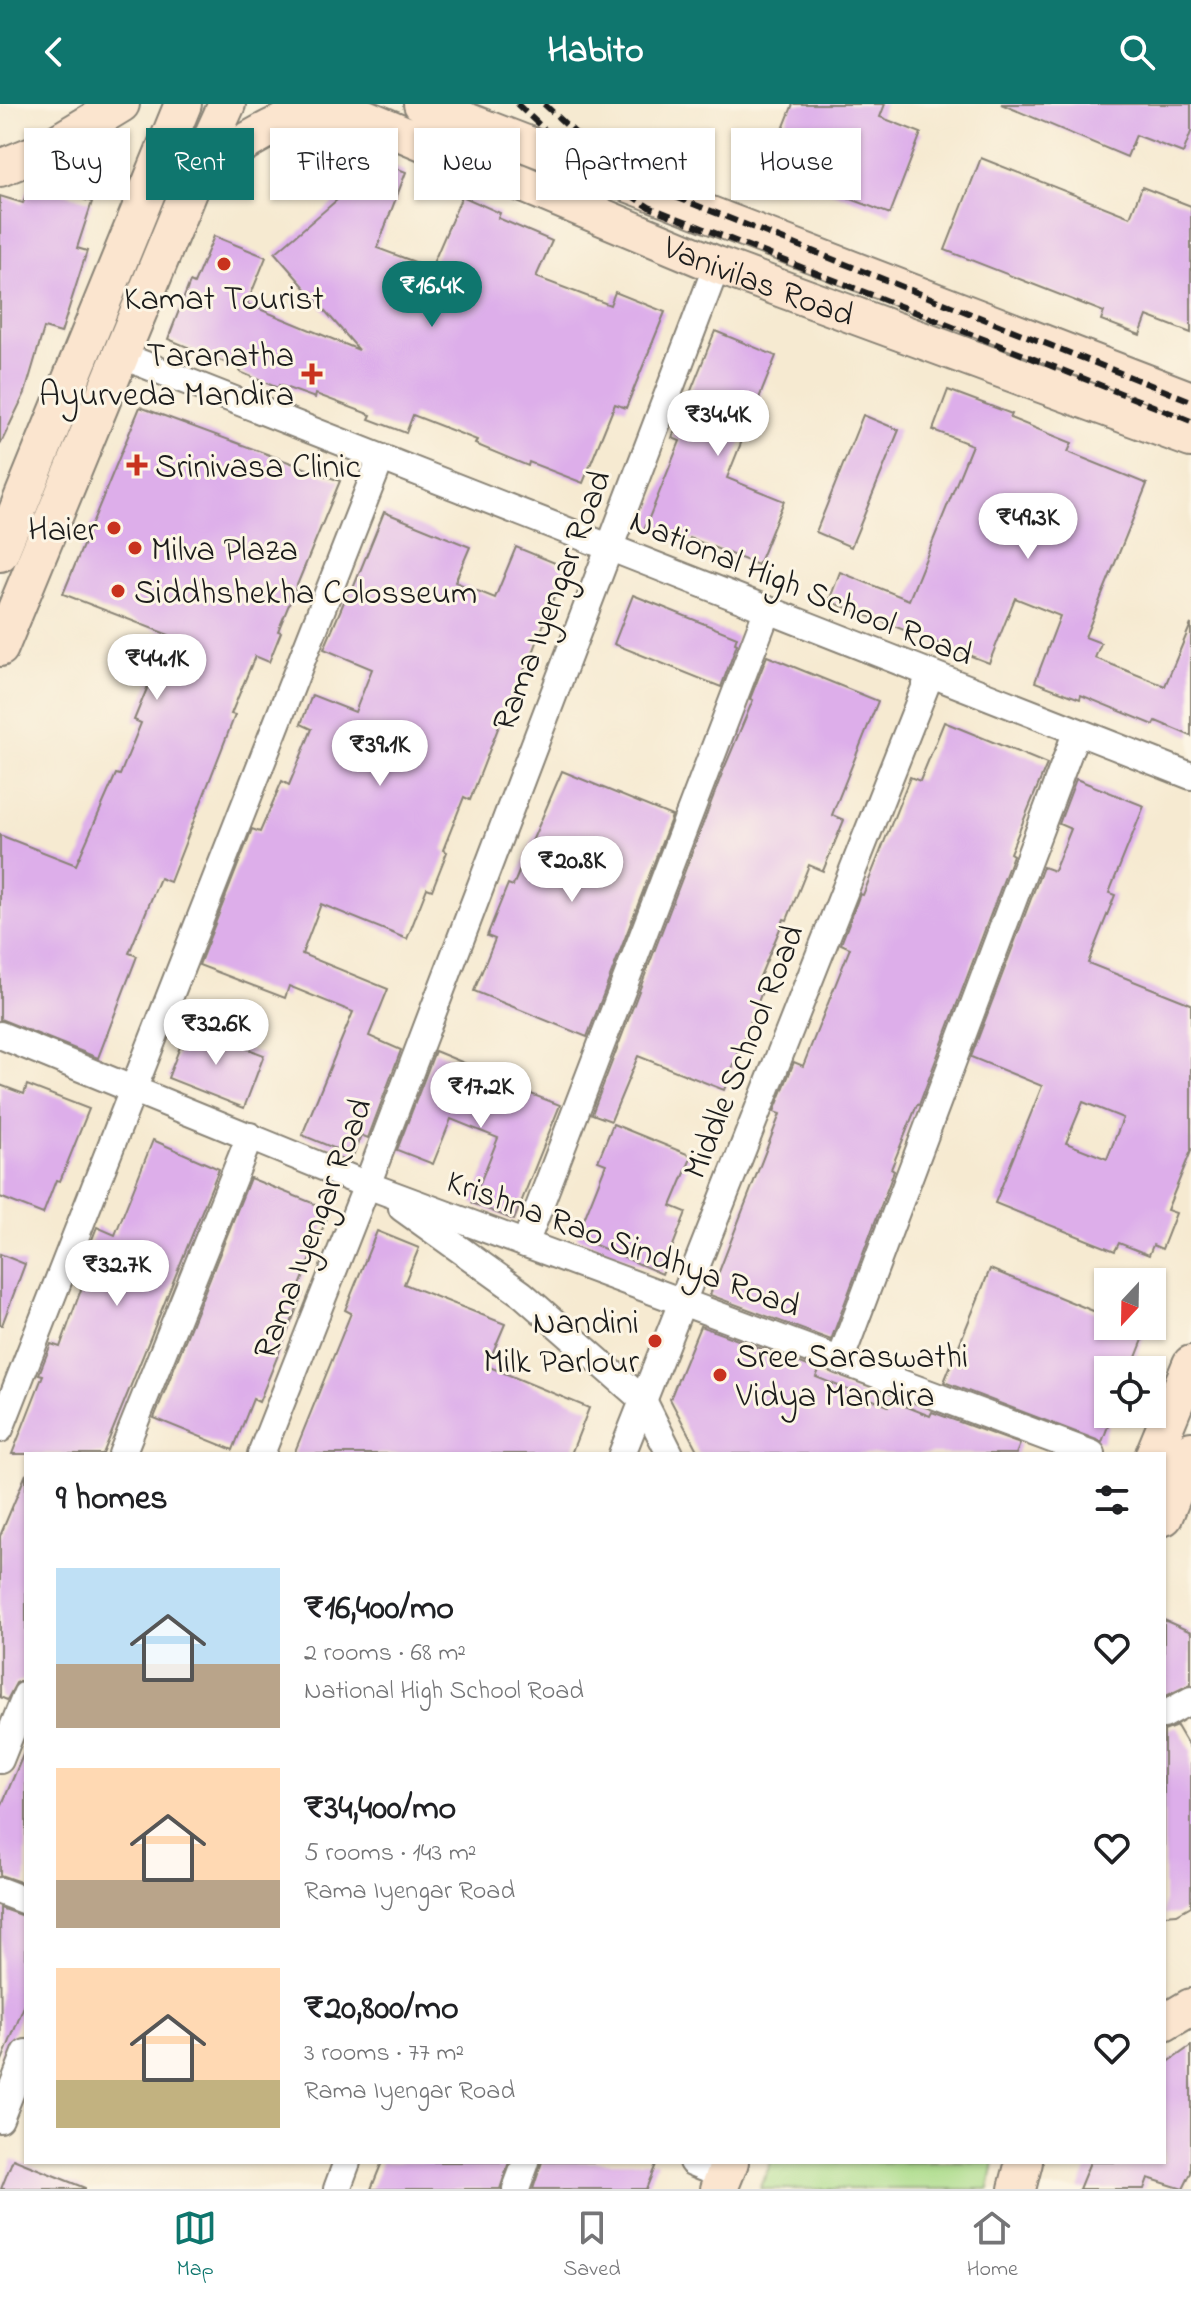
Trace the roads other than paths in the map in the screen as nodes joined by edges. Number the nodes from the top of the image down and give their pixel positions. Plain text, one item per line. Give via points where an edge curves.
1 (121, 104) edge
2 (183, 104) edge
3 (227, 104) edge
4 (422, 104) edge
5 (346, 109) edge
6 (477, 116) edge
7 (216, 128) edge
8 (254, 137) edge
9 (0, 168) edge
10 (185, 200) edge
11 (717, 265) junction
12 (120, 355) junction
13 (1191, 400) edge
14 (1191, 439) edge
15 (381, 458) junction
16 (7, 514) edge
17 (609, 548) junction
18 (0, 553) edge
19 (767, 611) junction
20 (0, 648) edge
21 (930, 675) junction
22 (1076, 733) junction
23 (1191, 776) edge
24 (0, 1035) edge
25 (132, 1089) junction
26 (250, 1136) junction
27 (367, 1185) junction
28 (525, 1244) junction
29 (682, 1302) junction
30 (840, 1361) junction
31 (1191, 1364) edge
32 (643, 1400) junction
33 (0, 1429) edge
34 (1191, 1450) edge
35 (123, 1452) edge
36 (262, 1452) edge
37 (623, 1452) edge
38 (669, 1452) edge
39 (1087, 1452) edge
40 (1155, 1452) edge
41 (1174, 1492) edge
42 (24, 1700) edge
43 (1191, 1700) edge
44 (1166, 1714) edge
45 (0, 1760) edge
46 (0, 1891) edge
47 (24, 1900) edge
48 (1191, 2007) edge
49 (1166, 2022) edge
50 (24, 2058) edge
51 (0, 2119) edge
52 (346, 2164) edge
53 (525, 2164) edge
54 (1023, 2164) edge
55 (337, 2189) edge
56 (516, 2189) edge
57 (1017, 2189) edge

1 - 9 main road via 47,149
2 - 16 main road
3 - 7 main road
4 - 6 main road, Vanivilas Road
5 - 8 main road via 309,113
5 - 11 main road, Vanivilas Road
6 - 13 main road, Vanivilas Road
10 - 12 main road
11 - 14 main road, Vanivilas Road
11 - 17 street, Rama Iyengar Road
12 - 15 street, National High School Road
12 - 20 main road
15 - 17 street, National High School Road
15 - 25 street
16 - 18 main road
17 - 19 street, National High School Road
17 - 27 street, Rama Iyengar Road
19 - 21 street, National High School Road
19 - 28 street
21 - 22 street, National High School Road
21 - 29 street, Middle School Road
22 - 23 street, National High School Road
22 - 30 street
24 - 25 street, Krishna Rao Sindhya Road
25 - 26 street, Krishna Rao Sindhya Road
25 - 33 street
26 - 27 street, Krishna Rao Sindhya Road
26 - 35 street
27 - 28 street, Krishna Rao Sindhya Road
27 - 32 street via 522,1294
27 - 36 street, Rama Iyengar Road
28 - 29 street, Krishna Rao Sindhya Road
29 - 30 street, Krishna Rao Sindhya Road
29 - 32 street, Middle School Road
30 - 39 street, Krishna Rao Sindhya Road
31 - 40 main road
32 - 37 street, Middle School Road
32 - 38 street
34 - 41 main road
42 - 45 street
43 - 44 street
46 - 47 street
48 - 49 main road
50 - 51 street
52 - 55 street
53 - 56 street
54 - 57 main road

